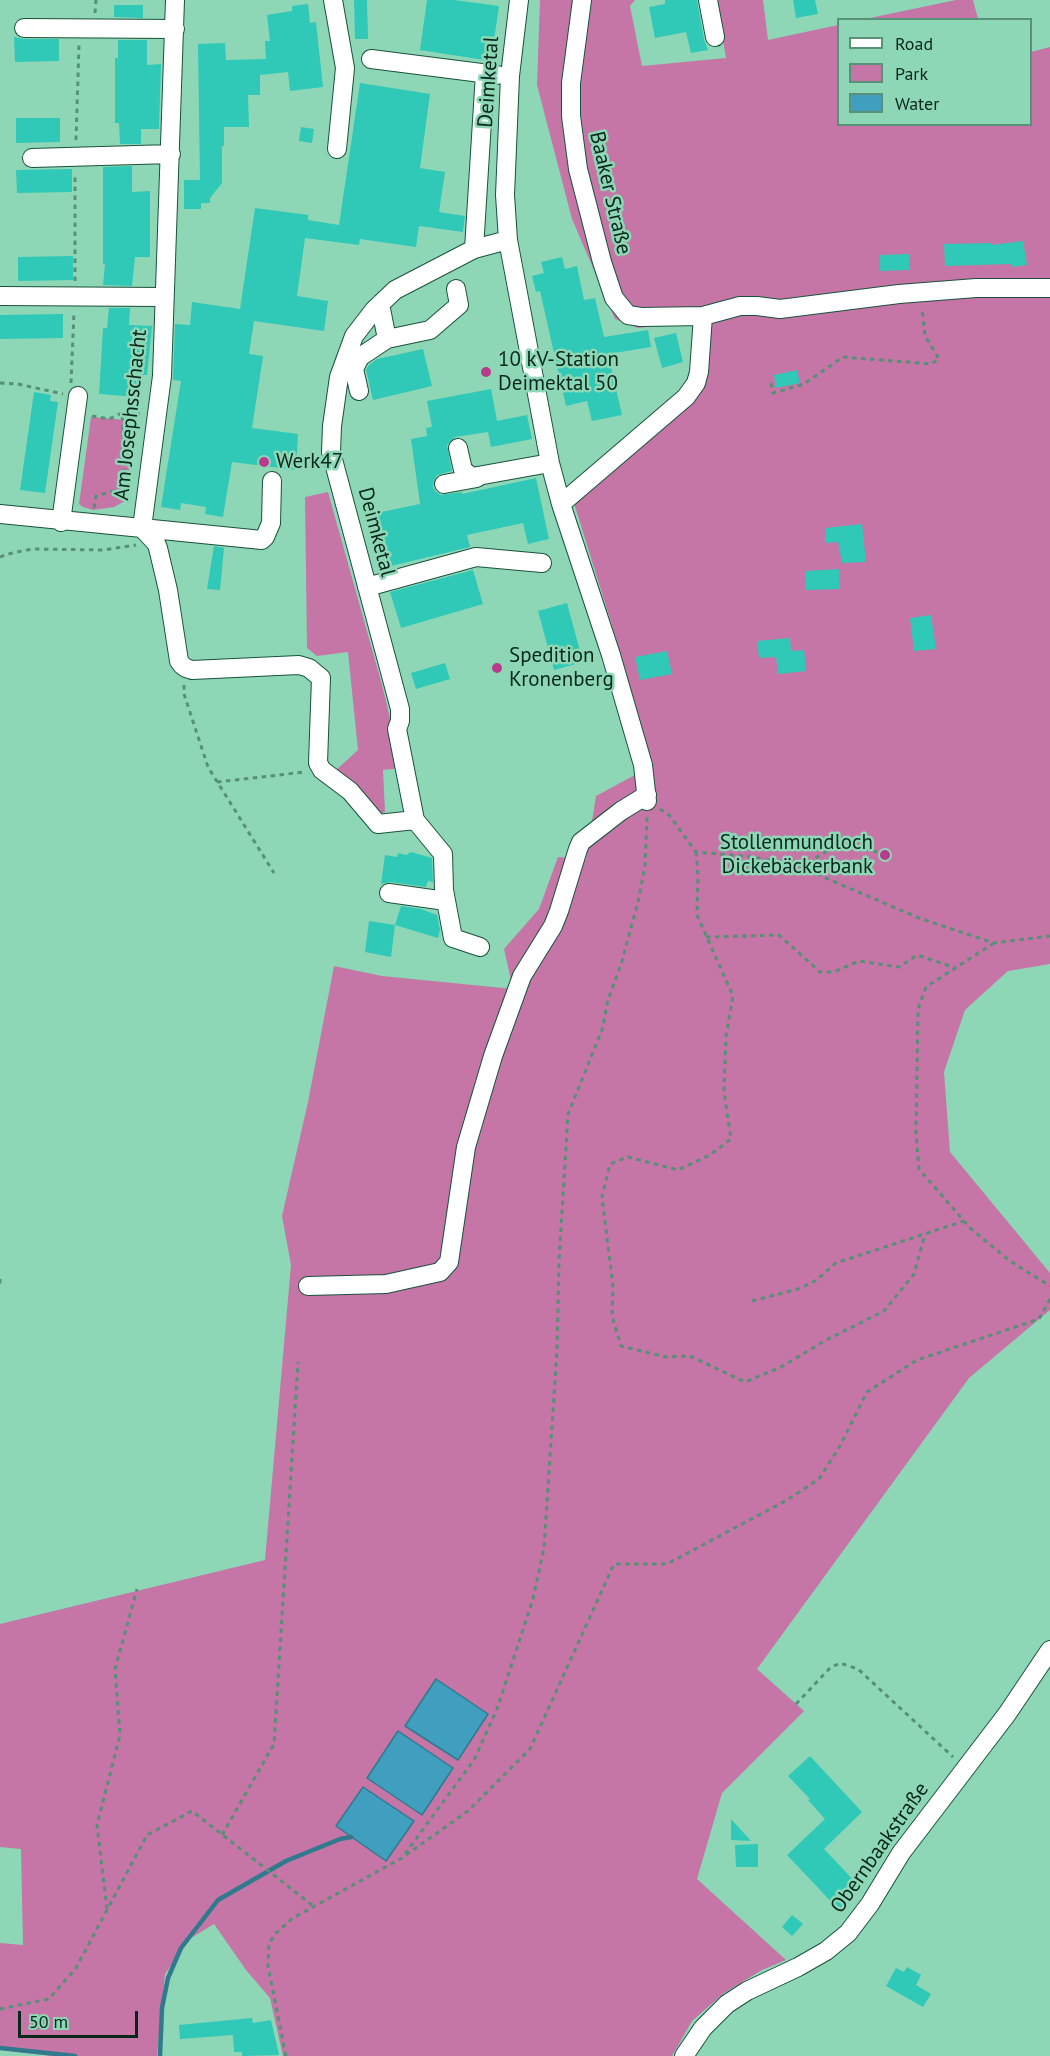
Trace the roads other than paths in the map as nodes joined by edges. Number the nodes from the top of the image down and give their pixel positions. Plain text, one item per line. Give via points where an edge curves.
1 (175, 0) edge
2 (333, 0) edge
3 (519, 0) edge
4 (582, 0) edge
5 (708, 0) edge
6 (24, 28) dead end
7 (174, 28) junction
8 (715, 37) dead end
9 (371, 59) dead end
10 (485, 73) junction
11 (510, 76) junction
12 (337, 149) dead end
13 (171, 154) junction
14 (32, 158) dead end
15 (508, 240) junction
16 (474, 249) junction
17 (1050, 288) edge
18 (456, 289) dead end
19 (0, 296) edge
20 (164, 297) junction
21 (380, 304) junction
22 (703, 316) junction
23 (387, 339) junction
24 (359, 391) dead end
25 (74, 396) road end
26 (458, 448) dead end
27 (550, 463) junction
28 (477, 478) junction
29 (273, 481) dead end
30 (444, 484) dead end
31 (561, 504) junction
32 (0, 514) edge
33 (61, 522) junction
34 (142, 528) junction
35 (542, 563) dead end
36 (367, 587) junction
37 (415, 820) junction
38 (389, 893) dead end
39 (446, 900) junction
40 (480, 947) dead end
41 (308, 1286) dead end
42 (1050, 1650) edge
43 (684, 2056) edge

1 - 7 street, Am Josephsschacht
2 - 12 street via 345,68
3 - 11 street, Deimketal
4 - 22 street, Baaker Straße via 571,83 571,116 578,169 614,297 628,315
5 - 8 street
6 - 7 street
7 - 13 street, Am Josephsschacht
9 - 10 street
10 - 11 street
10 - 16 street
11 - 15 street, Deimketal via 505,195
13 - 14 street
13 - 20 street, Am Josephsschacht
15 - 16 street, Deimketal
15 - 27 street, Deimketal
16 - 21 street, Deimketal via 395,290
17 - 22 street, Baaker Straße via 976,288 780,309 740,306
18 - 23 street via 459,305 430,330
19 - 20 street
20 - 34 street, Am Josephsschacht via 162,376
21 - 23 street
21 - 36 street, Deimketal via 354,336 339,376 332,426 331,452
22 - 31 street via 699,372 686,397
23 - 24 street via 360,357 354,369
25 - 33 street via 75,416
26 - 28 street via 463,470
27 - 28 street
27 - 31 street, Deimketal
28 - 30 street
29 - 34 street via 270,523 262,540
31 - 41 street, Deimketal via 612,655 643,765 647,798 621,811 581,842 556,918 522,976 466,1147 449,1262 440,1272 386,1284
32 - 33 street, Am Josephsschacht
33 - 34 street, Am Josephsschacht
34 - 37 street via 158,548 179,661 192,669 299,665 316,673 321,678 318,763 322,770 350,791 378,824
35 - 36 street via 476,557
36 - 37 street, Deimketal via 400,710 397,729
37 - 39 street via 443,854
38 - 39 street
39 - 40 street via 453,938
42 - 43 street, Obernbaakstraße via 1007,1714 901,1853 848,1933 826,1951 727,2004 703,2028

